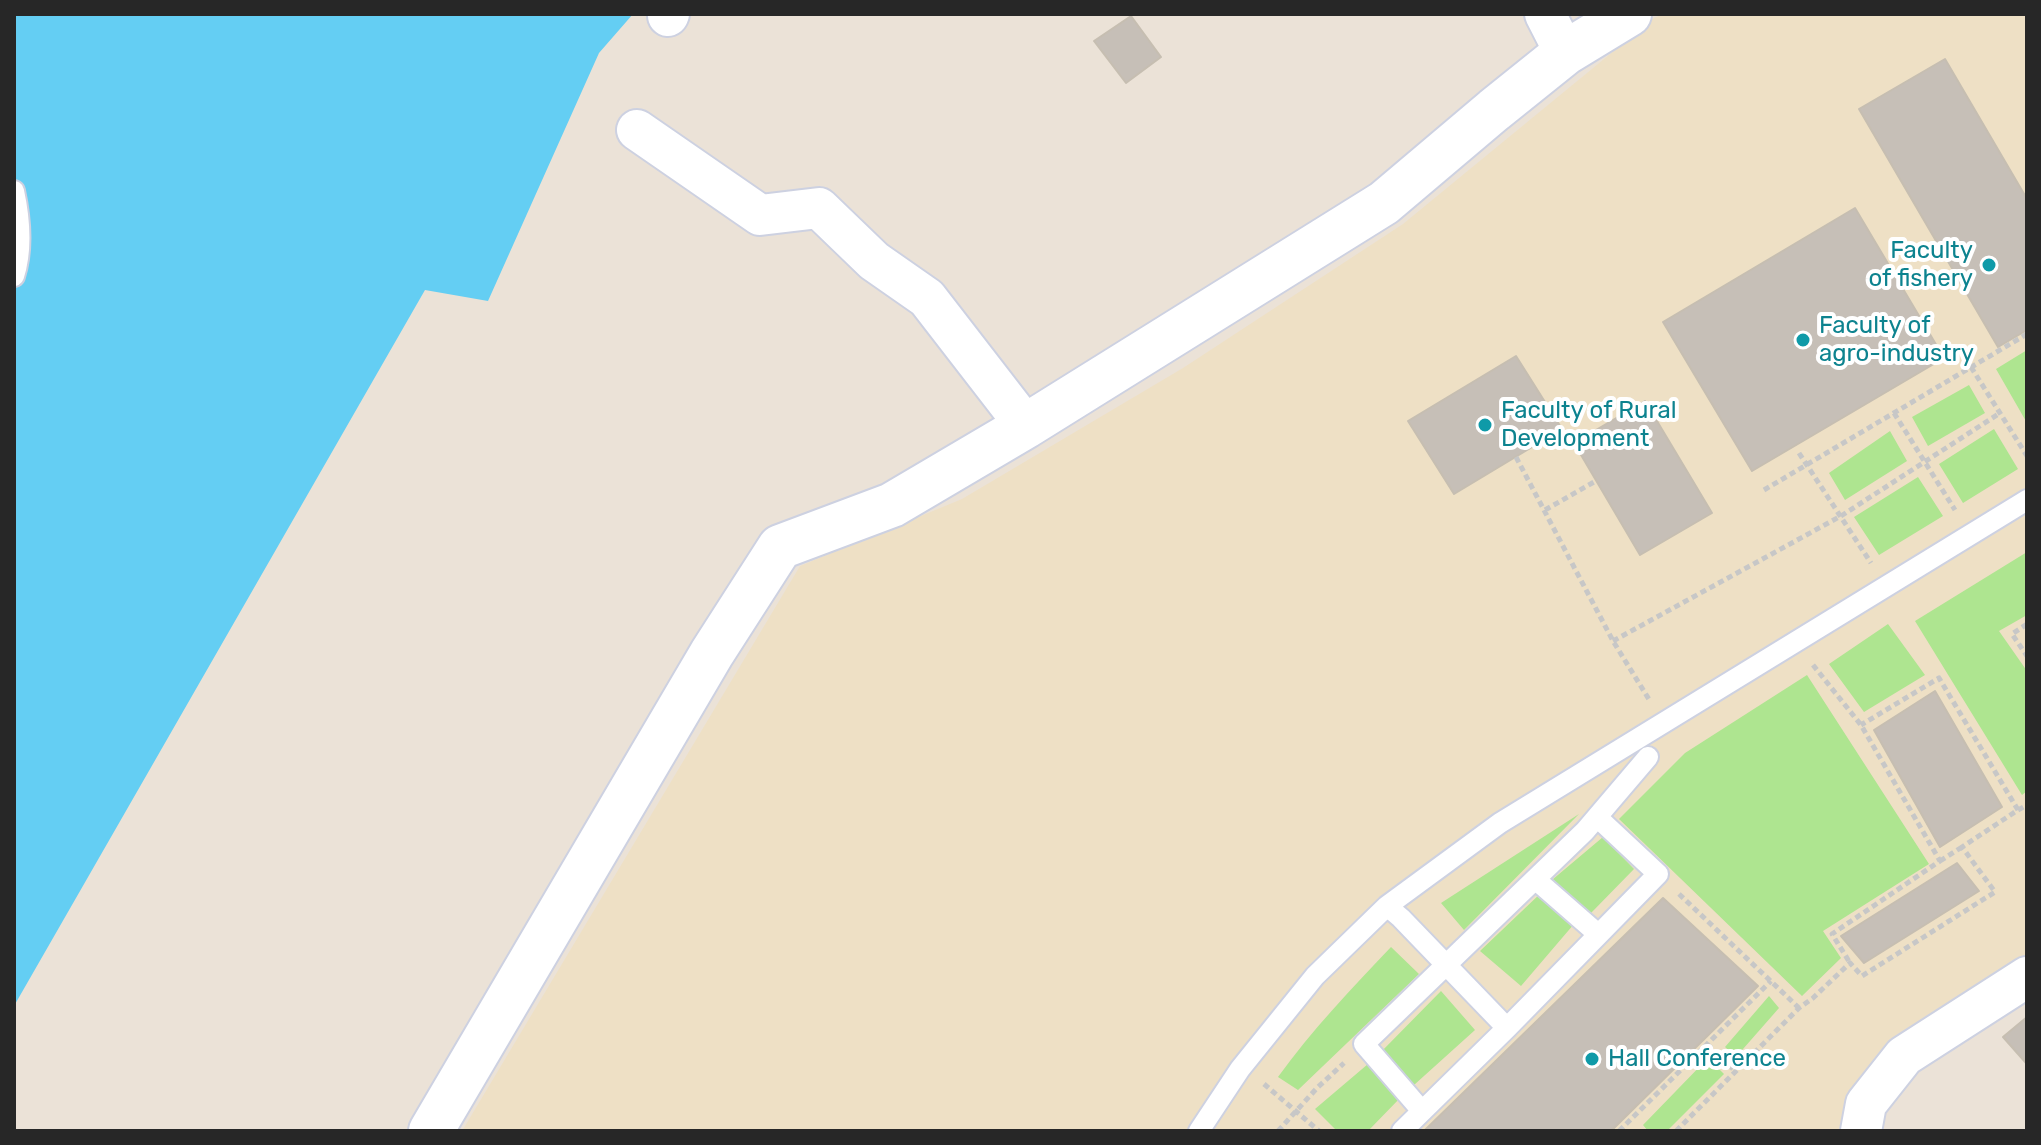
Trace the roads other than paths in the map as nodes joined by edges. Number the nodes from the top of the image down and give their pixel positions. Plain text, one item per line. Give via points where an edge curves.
1 (1545, 14) edge
2 (1629, 14) edge
3 (1565, 53) junction
4 (637, 130) dead end
5 (14, 191) edge
6 (14, 276) edge
7 (1026, 426) junction
8 (2027, 500) edge
9 (1648, 757) dead end
10 (1597, 817) junction
11 (1535, 879) junction
12 (1387, 906) junction
13 (1598, 934) junction
14 (1446, 965) junction
15 (2027, 977) edge
16 (1507, 1028) junction
17 (1422, 1111) junction
18 (431, 1131) edge
19 (1199, 1131) edge
20 (1402, 1131) edge
21 (1861, 1131) edge

1 - 3 street
2 - 3 street
3 - 7 street via 1384,203
4 - 7 street via 760,215 819,208 874,261 927,298
5 - 6 lane via 20,218
7 - 18 street via 892,505 780,547
8 - 12 lane via 1500,823
9 - 10 lane
10 - 11 lane
10 - 13 lane via 1658,874
11 - 13 lane
11 - 14 lane
12 - 14 lane
12 - 19 lane via 1315,976 1240,1069
13 - 16 lane
14 - 16 lane
14 - 17 lane via 1364,1044
15 - 21 street via 1904,1056 1866,1104
16 - 17 lane
17 - 20 lane

